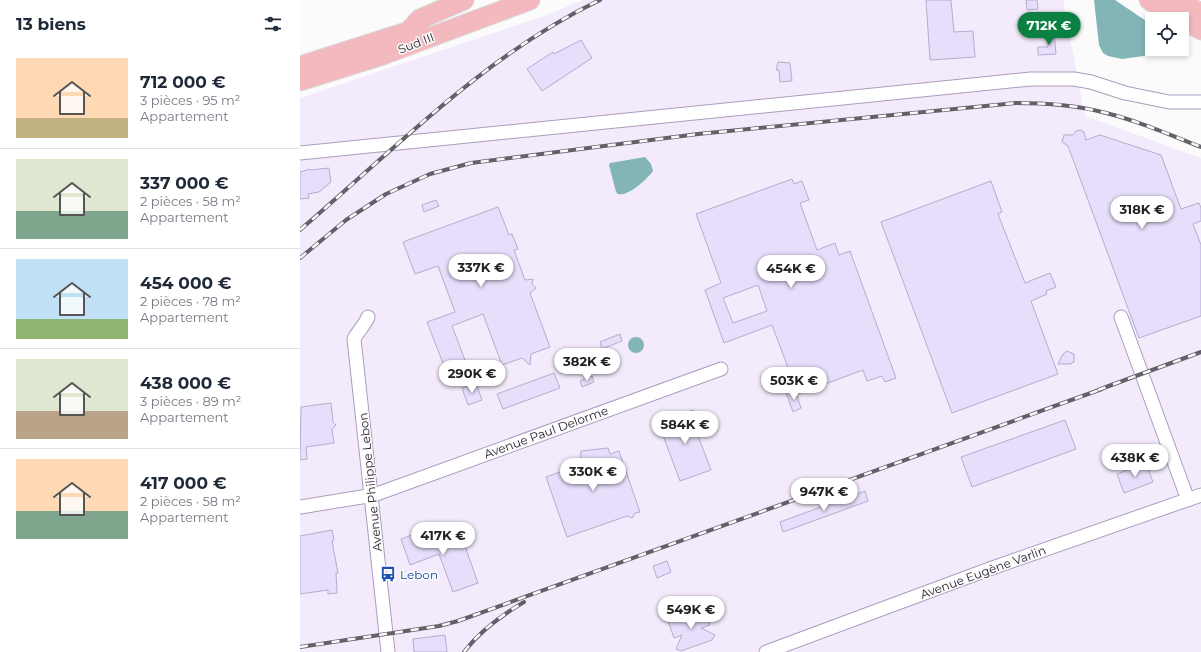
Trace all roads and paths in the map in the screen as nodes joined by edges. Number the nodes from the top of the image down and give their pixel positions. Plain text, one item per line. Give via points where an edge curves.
1 (464, 0) edge
2 (497, 0) edge
3 (530, 0) edge
4 (1149, 0) edge
5 (1176, 0) edge
6 (1170, 12) edge
7 (1201, 13) edge
8 (1189, 23) edge
9 (1201, 30) edge
10 (407, 33) junction
11 (300, 66) edge
12 (300, 81) edge
13 (1201, 94) edge
14 (1201, 102) edge
15 (1183, 103) junction
16 (300, 153) edge
17 (368, 317) dead end
18 (1121, 317) dead end
19 (722, 369) dead end
20 (1201, 495) edge
21 (371, 496) junction
22 (1188, 500) junction
23 (300, 507) edge
24 (388, 652) edge
25 (766, 652) edge

1 - 10 highway via 420,20
2 - 10 highway, Sud III
3 - 12 highway, Sud III via 380,56
4 - 6 highway
5 - 7 highway
8 - 9 highway
10 - 11 highway, Sud III
13 - 15 street
14 - 15 street
15 - 16 street via 1125,93 1091,82 1038,78
17 - 21 street, Avenue Philippe Lebon via 365,326 354,339
18 - 22 street
19 - 21 street, Avenue Paul Delorme
20 - 22 street, Avenue Eugène Varlin
21 - 23 street, Avenue Paul Delorme
21 - 24 street, Avenue Philippe Lebon
22 - 25 street, Avenue Eugène Varlin

